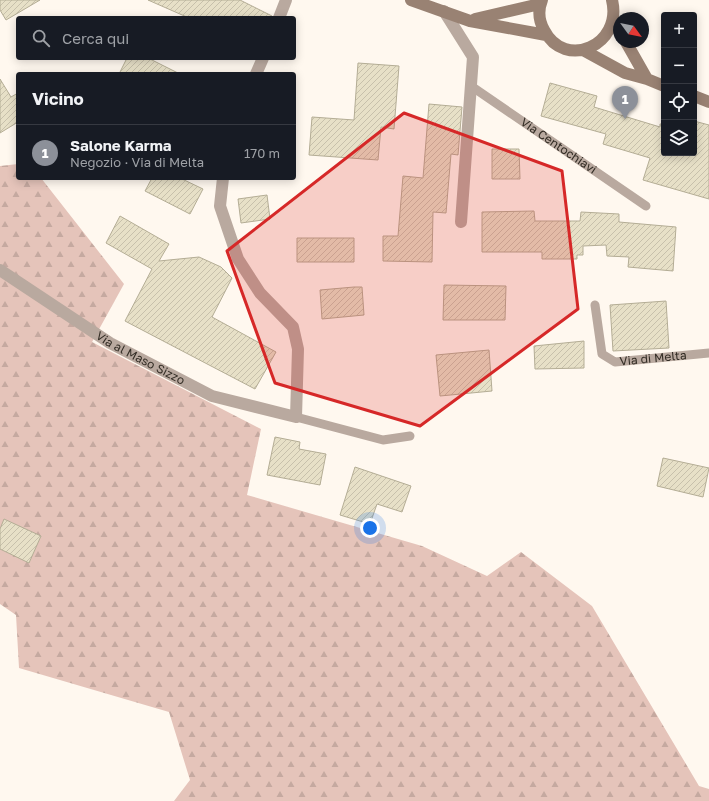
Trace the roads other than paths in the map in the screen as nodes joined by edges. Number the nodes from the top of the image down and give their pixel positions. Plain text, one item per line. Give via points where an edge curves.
1 (286, 0) edge
2 (411, 0) edge
3 (612, 0) edge
4 (541, 2) edge
5 (444, 11) junction
6 (614, 12) edge
7 (280, 16) edge
8 (470, 21) junction
9 (613, 29) edge
10 (546, 35) junction
11 (630, 48) edge
12 (583, 50) junction
13 (262, 60) edge
14 (257, 72) edge
15 (647, 78) junction
16 (661, 85) edge
17 (471, 86) junction
18 (697, 97) edge
19 (709, 102) edge
20 (222, 180) edge
21 (646, 206) dead end
22 (462, 222) dead end
23 (0, 270) edge
24 (595, 305) dead end
25 (709, 353) edge
26 (296, 417) junction
27 (410, 436) dead end

1 - 7 street
2 - 5 street
3 - 6 street
4 - 8 street
4 - 10 street via 540,20
5 - 8 street
5 - 17 street via 473,57
8 - 10 street
9 - 12 street via 602,40
10 - 12 street via 563,48
11 - 15 street
12 - 15 street via 625,73
13 - 14 street
15 - 16 street
17 - 21 lane, Via Centochiavi
17 - 22 street
18 - 19 street
20 - 26 street via 220,206 238,259 260,293 292,327 298,349
23 - 26 street, Via al Maso Sizzo via 110,344 212,396
24 - 25 lane, Via di Melta via 602,354 615,362
26 - 27 lane via 383,440

